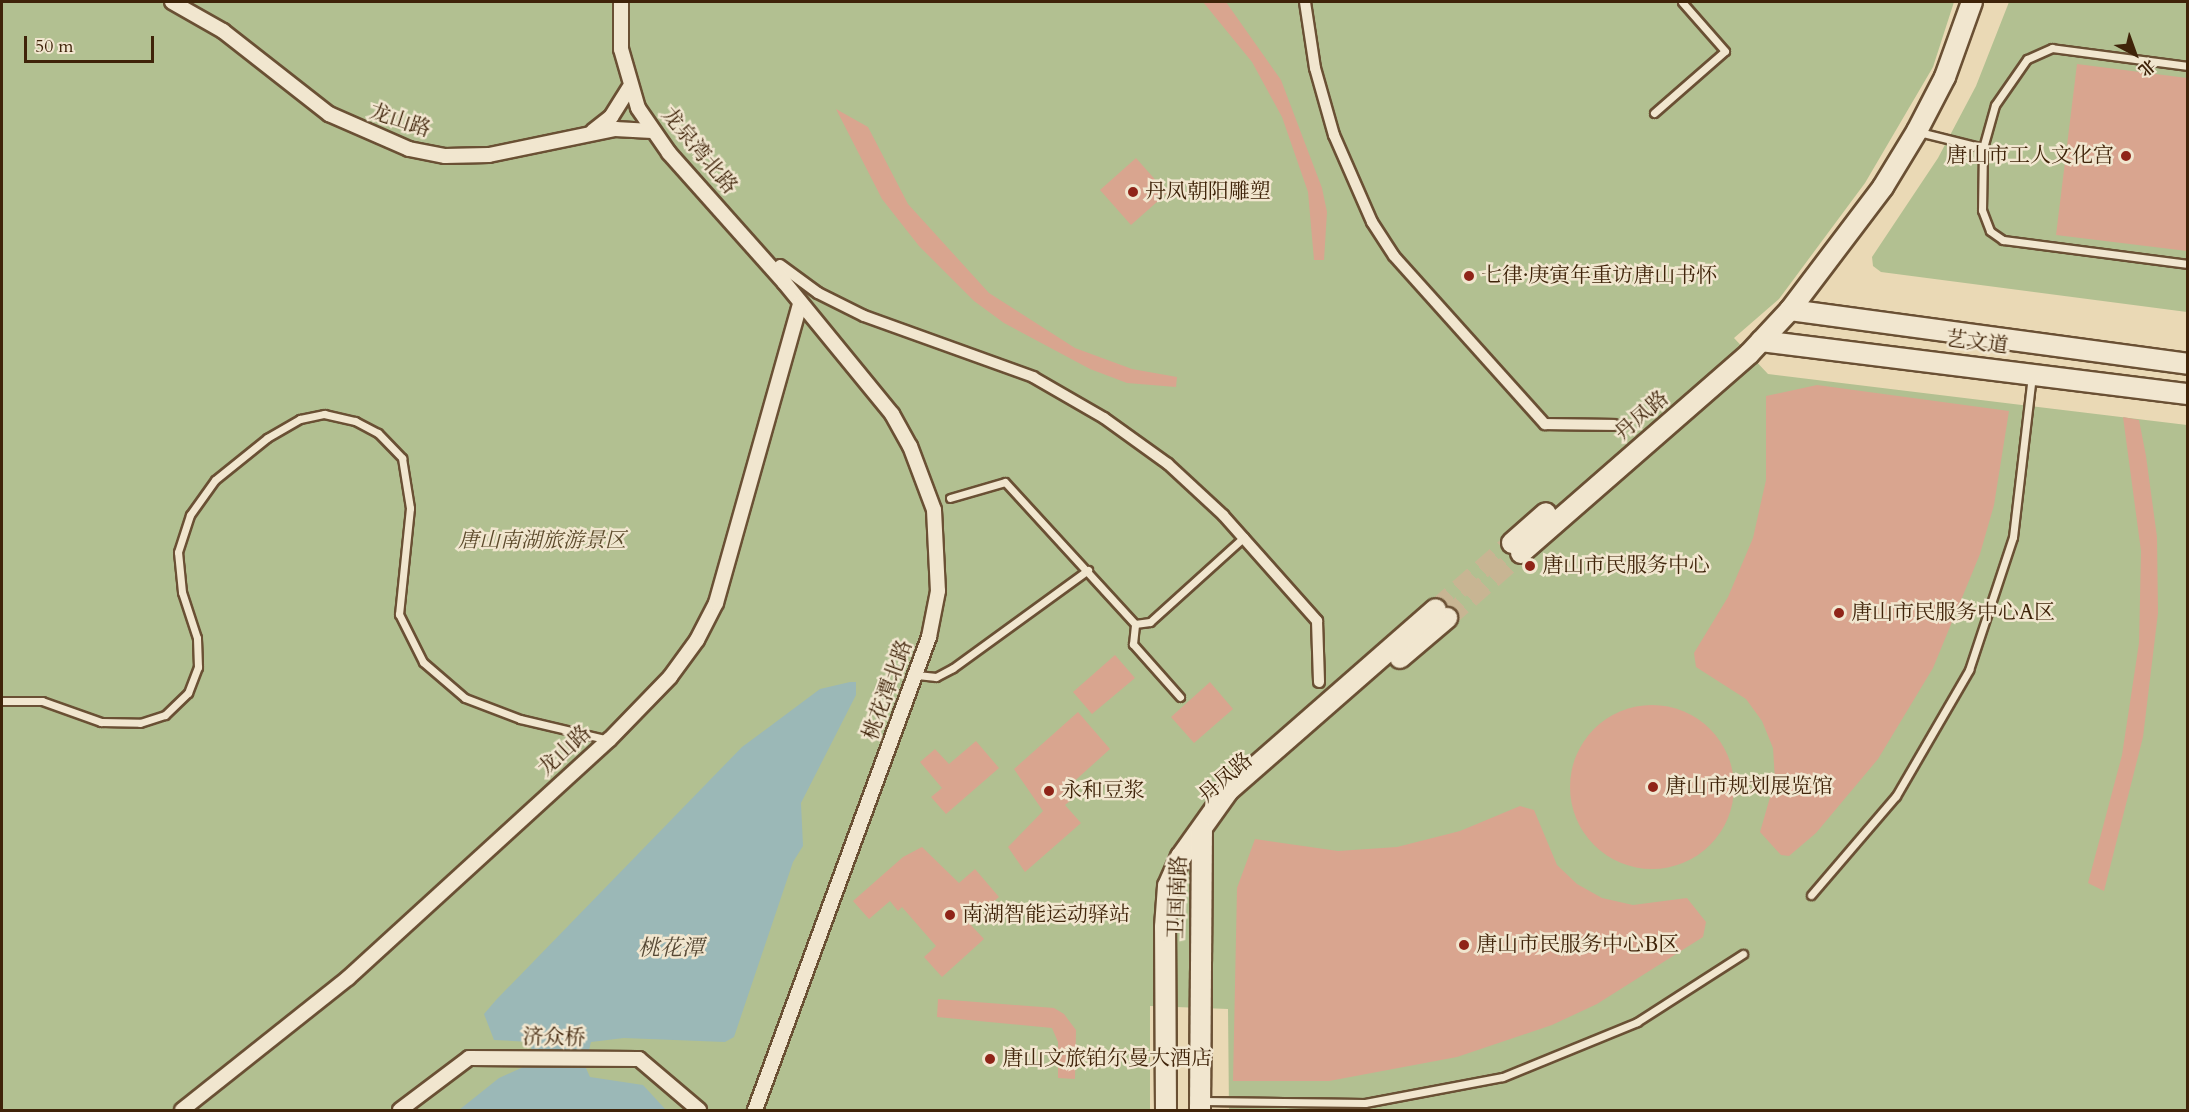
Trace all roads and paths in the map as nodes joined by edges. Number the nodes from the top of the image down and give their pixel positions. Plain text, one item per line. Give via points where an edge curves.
1 (172, 2) edge
2 (621, 2) edge
3 (1305, 2) edge
4 (1682, 2) edge
5 (1972, 2) edge
6 (2187, 66) edge
7 (629, 88) junction
8 (1654, 113) dead end
9 (652, 131) junction
10 (1917, 131) junction
11 (587, 135) junction
12 (1983, 148) junction
13 (2187, 264) edge
14 (780, 265) dead end
15 (800, 304) junction
16 (1790, 310) junction
17 (1761, 341) junction
18 (2187, 364) edge
19 (2032, 374) junction
20 (2187, 394) edge
21 (1614, 425) dead end
22 (950, 498) dead end
23 (1244, 537) junction
24 (1088, 570) junction
25 (1441, 613) tunnel mouth
26 (1135, 624) junction
27 (917, 675) junction
28 (1319, 682) dead end
29 (1180, 697) dead end
30 (2, 701) edge
31 (609, 740) junction
32 (1202, 831) junction
33 (1811, 895) dead end
34 (1743, 954) dead end
35 (200, 1104) edge
36 (1200, 1106) edge
37 (182, 1110) edge
38 (400, 1110) edge
39 (699, 1110) edge
40 (755, 1110) edge
41 (1166, 1110) edge

1 - 11 street, 龙山路 via 223,31 329,114 384,142 445,156 489,155
2 - 7 street, 龙泉湾北路 via 621,49
3 - 21 street via 1315,68 1334,135 1372,222 1394,256 1545,424
4 - 8 lane via 1725,51
5 - 10 main road, 丹凤路 via 1946,77
6 - 12 lane via 2040,49 2027,59 1995,105
7 - 9 street, 龙泉湾北路
7 - 11 street via 611,117
9 - 11 street, 龙山路 via 615,129
9 - 15 street, 龙泉湾北路
10 - 12 lane
10 - 16 main road, 丹凤路 via 1883,187
12 - 13 lane via 1984,222 2003,240
14 - 23 street via 818,293 864,316 1033,377 1069,397 1168,464
15 - 27 street, 桃花潭北路 via 892,414 930,499 938,591
15 - 31 street, 龙山路 via 716,603 697,640 670,677
16 - 17 main road, 丹凤路
16 - 17 main road, 丹凤路 via 1750,337 1516,548
16 - 18 main road, 艺文道
17 - 19 main road, 艺文道
19 - 20 main road, 艺文道
19 - 33 lane via 2013,537 1969,670 1896,796
22 - 24 lane via 1005,482
23 - 26 lane via 1149,622
23 - 28 street via 1317,621
24 - 26 lane
24 - 27 lane via 953,669 936,677
25 - 32 main road, 丹凤路
26 - 29 lane via 1133,644
27 - 40 street, 桃花潭北路
30 - 31 lane via 42,701 101,722 140,723 165,715 188,693 198,667 197,638 182,592 178,552 190,515 215,480 267,438 300,419 324,414 355,421 378,433 402,458 410,508 399,614 423,662 465,698 520,719
31 - 35 street, 龙山路 via 348,978
32 - 36 main road, 卫国南路
32 - 41 main road, 卫国南路 via 1181,857 1168,886
34 - 36 lane via 1637,1022 1503,1077 1415,1097 1365,1103
35 - 37 street, 龙山路
38 - 39 street, 济众桥 via 469,1058 639,1059

